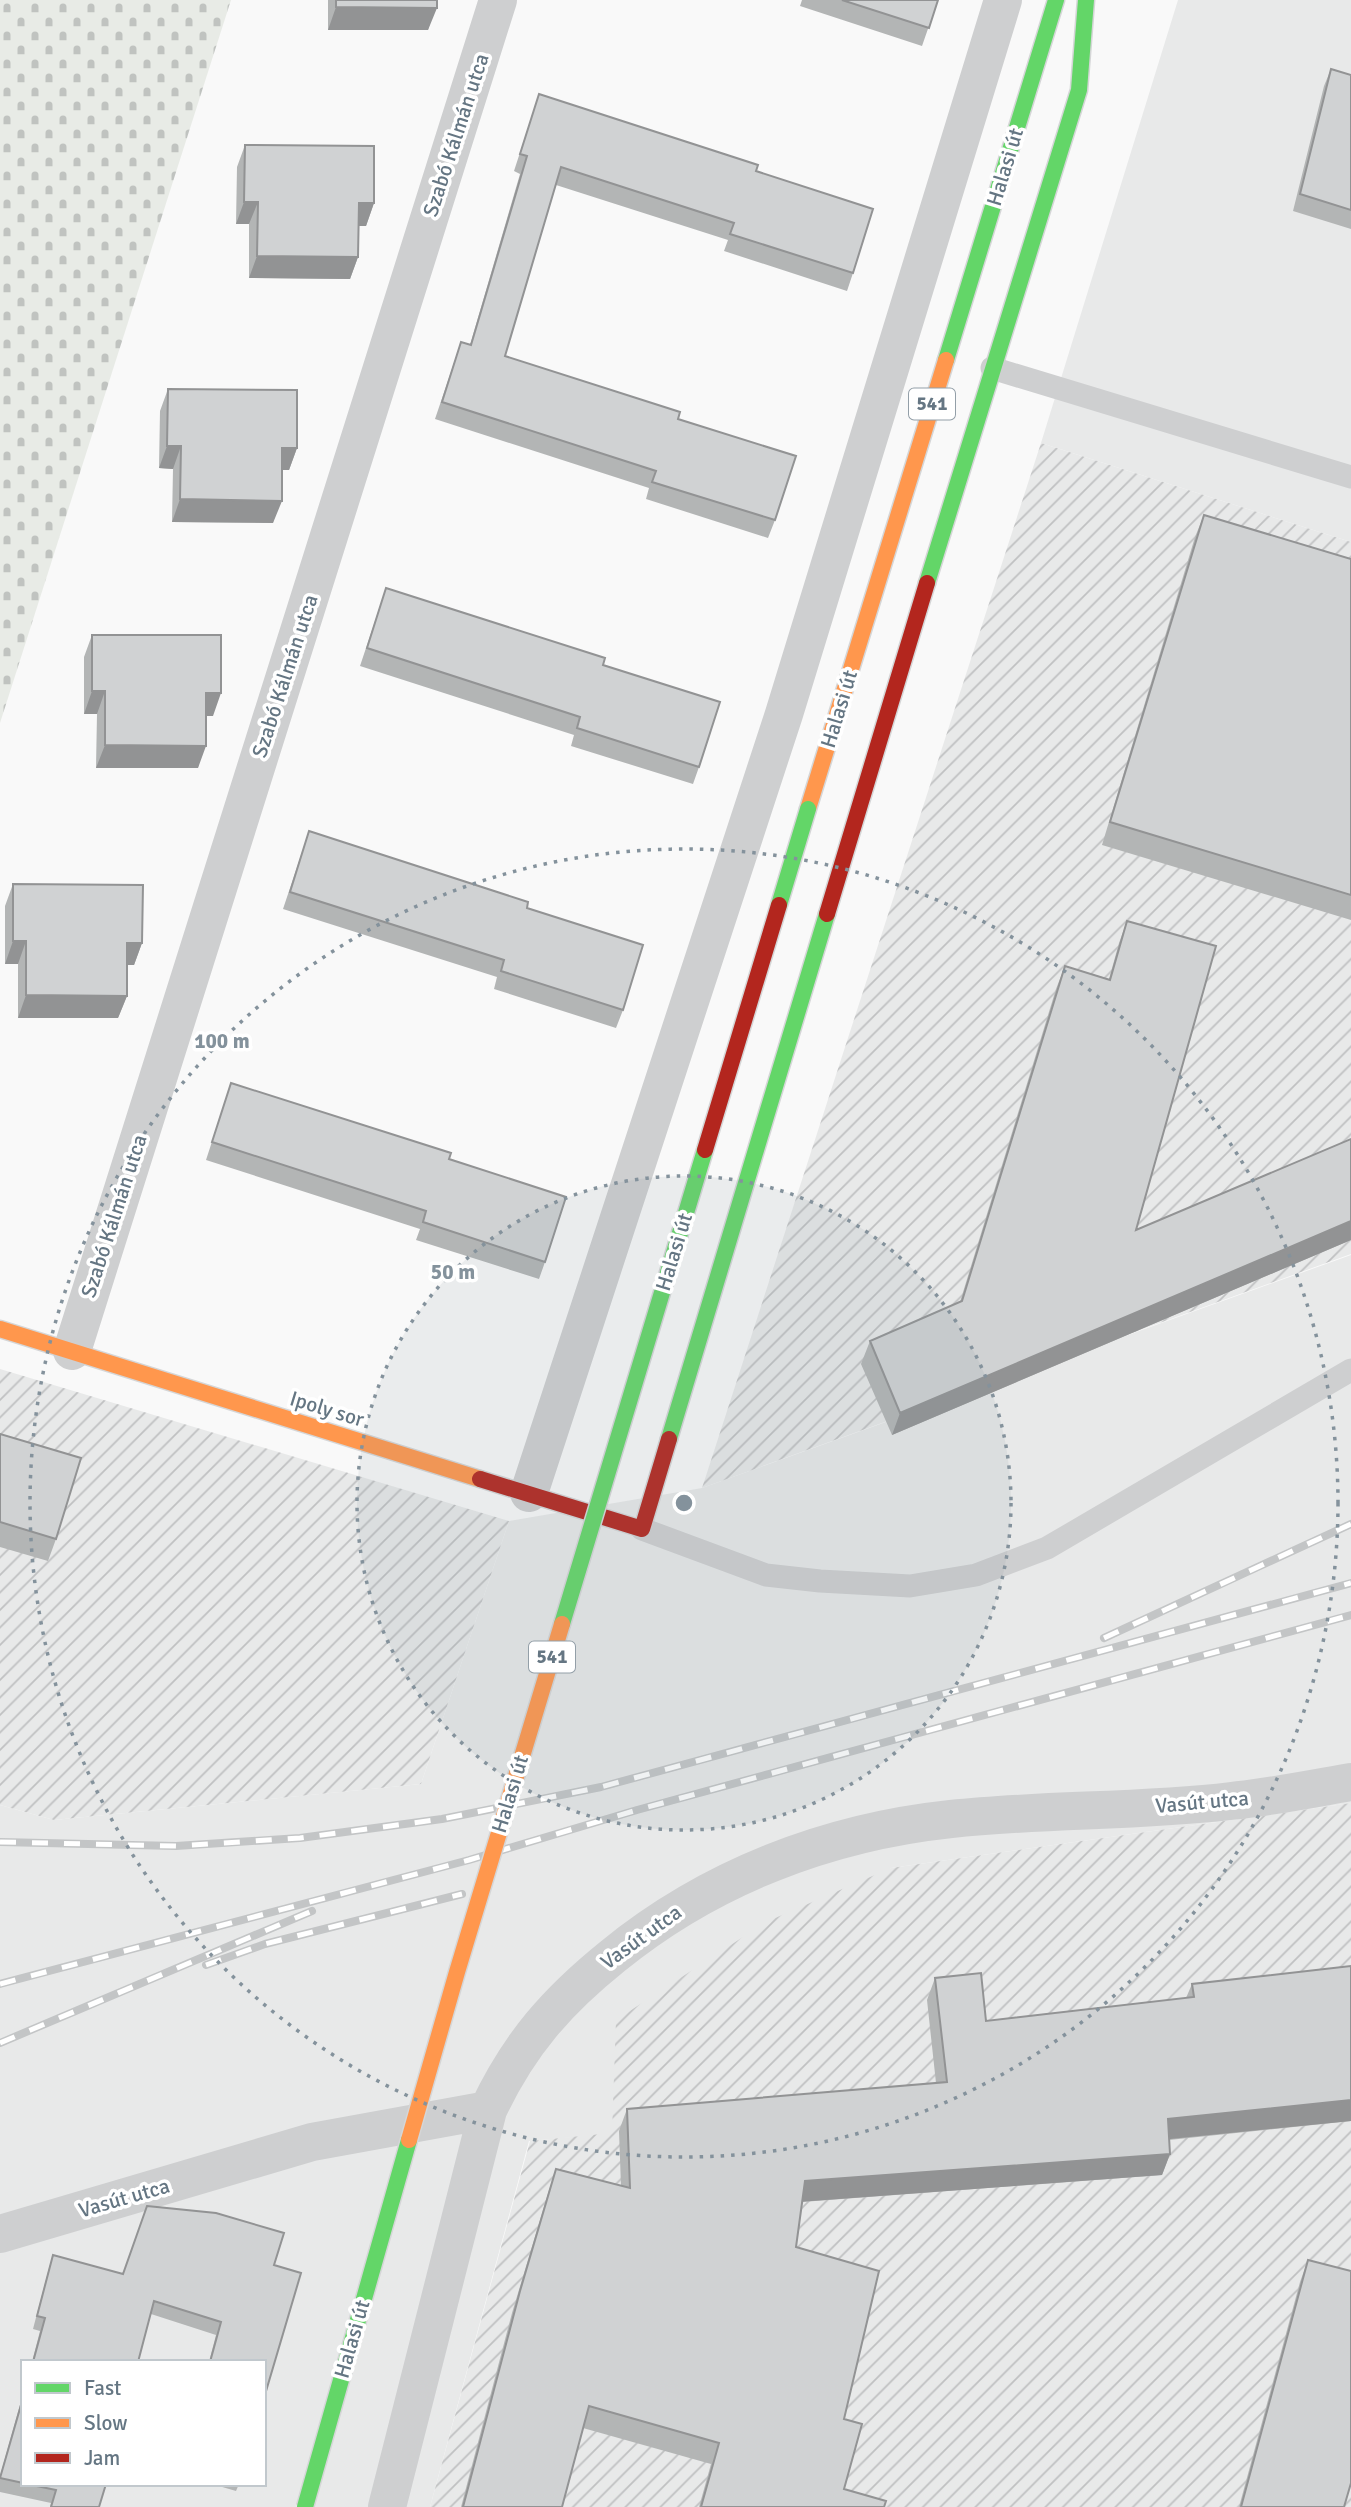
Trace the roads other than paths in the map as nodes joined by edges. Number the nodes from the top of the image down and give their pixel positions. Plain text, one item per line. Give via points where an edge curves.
1 (498, 0) edge
2 (1003, 0) edge
3 (1056, 0) edge
4 (1086, 0) edge
5 (992, 368) junction
6 (1351, 477) edge
7 (0, 1329) edge
8 (72, 1351) junction
9 (1351, 1370) edge
10 (528, 1493) junction
11 (642, 1529) junction
12 (1351, 1782) edge
13 (488, 2110) junction
14 (0, 2234) edge
15 (305, 2507) edge
16 (387, 2507) edge

1 - 8 street, Szabó Kálmán utca
2 - 10 street via 784,715
3 - 15 main road, Halasi út / 541, bridge via 457,1972
4 - 5 main road via 1079,90
5 - 6 lane
5 - 11 main road
7 - 8 main road, Ipoly sor
8 - 10 main road, Ipoly sor
9 - 11 lane via 1047,1548 976,1574 910,1586 766,1574
10 - 11 main road, Ipoly sor
12 - 13 street, Vasút utca via 1231,1801 951,1819 872,1832 750,1870 644,1931 595,1970 522,2047
13 - 14 street, Vasút utca via 312,2142
13 - 16 street

